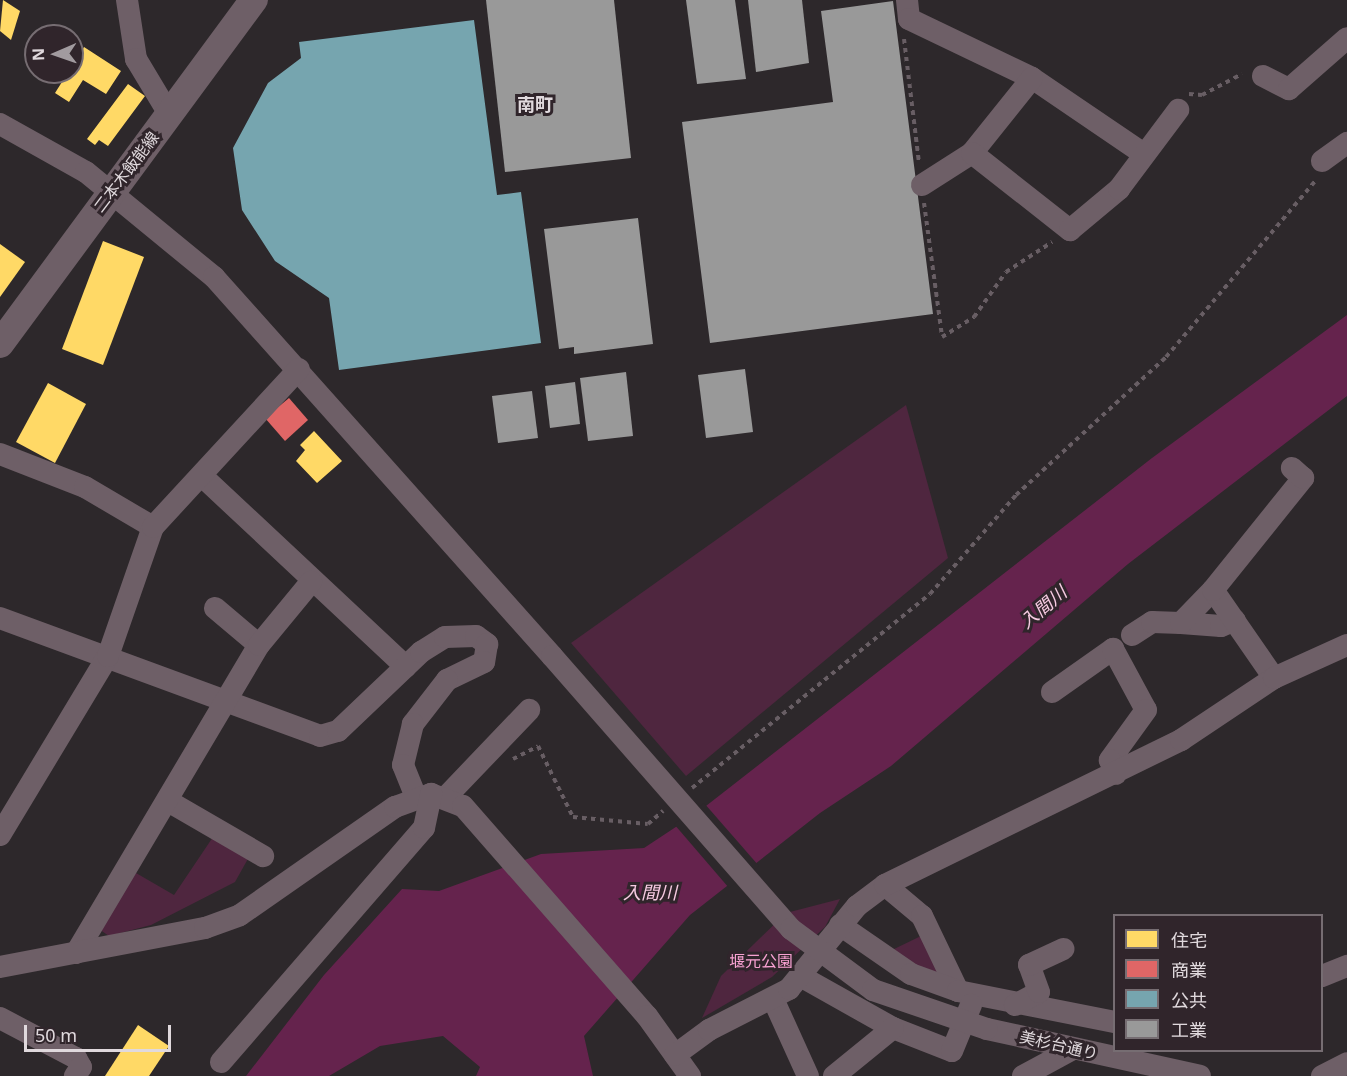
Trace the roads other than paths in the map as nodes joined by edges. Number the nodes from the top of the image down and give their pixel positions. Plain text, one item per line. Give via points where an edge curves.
1 (127, 0) edge
2 (254, 0) edge
3 (908, 10) edge
4 (1343, 41) edge
5 (1263, 76) road end
6 (1032, 78) junction
7 (1178, 110) road end
8 (169, 114) junction
9 (0, 124) edge
10 (0, 138) edge
11 (1347, 143) edge
12 (972, 153) junction
13 (1144, 153) junction
14 (1322, 161) road end
15 (922, 185) road end
16 (110, 194) junction
17 (0, 344) edge
18 (299, 369) junction
19 (0, 454) edge
20 (1292, 468) dead end
21 (202, 476) junction
22 (153, 527) junction
23 (311, 582) junction
24 (1213, 590) junction
25 (214, 608) dead end
26 (0, 618) edge
27 (1235, 621) junction
28 (1181, 623) junction
29 (1132, 635) dead end
30 (259, 645) junction
31 (1347, 645) edge
32 (108, 656) junction
33 (406, 667) junction
34 (1274, 678) junction
35 (1052, 692) dead end
36 (227, 706) junction
37 (529, 710) dead end
38 (1116, 774) junction
39 (439, 799) junction
40 (168, 801) junction
41 (0, 835) edge
42 (263, 856) dead end
43 (885, 885) junction
44 (840, 925) junction
45 (1063, 948) dead end
46 (76, 953) junction
47 (1347, 966) edge
48 (0, 967) edge
49 (1323, 976) edge
50 (802, 977) junction
51 (966, 994) junction
52 (774, 1001) junction
53 (1015, 1005) junction
54 (0, 1018) edge
55 (1113, 1021) edge
56 (893, 1028) junction
57 (1073, 1049) junction
58 (675, 1054) junction
59 (221, 1062) dead end
60 (1347, 1063) edge
61 (75, 1076) edge
62 (690, 1076) edge
63 (807, 1076) edge
64 (834, 1076) edge
65 (1023, 1076) edge
66 (1200, 1076) edge
67 (1322, 1076) edge

1 - 8 street via 136,59
2 - 8 main road, 二本木飯能線
3 - 6 street
4 - 5 street via 1288,89
6 - 12 street
6 - 13 street
7 - 13 street
8 - 16 main road, 二本木飯能線
9 - 16 street, 美杉台通り via 86,172
10 - 16 street via 80,186
11 - 14 street
12 - 13 street via 1070,230 1119,189
12 - 15 street
16 - 17 main road, 二本木飯能線
16 - 18 street, 美杉台通り via 214,277
18 - 21 street
18 - 57 street, 美杉台通り, bridge via 799,936 873,990 987,1029
19 - 22 street via 85,486
20 - 24 street via 1303,478 1240,548
21 - 22 street
21 - 23 street
22 - 32 street
23 - 30 street
23 - 33 street
24 - 27 street
24 - 28 street
25 - 30 street
26 - 32 street
27 - 28 street via 1221,626
27 - 34 street
28 - 29 street via 1152,621
30 - 36 street
31 - 34 street
32 - 36 street
32 - 41 street
33 - 36 street via 338,731 320,736
33 - 39 street via 445,637 464,633 487,644 484,662 447,680 413,724 403,765
34 - 38 street via 1181,740
35 - 38 street via 1113,649 1146,710 1110,760
36 - 40 street
37 - 39 street
38 - 43 street
39 - 46 street via 395,807 240,915 205,928
39 - 58 street via 647,1016
39 - 59 street via 424,828
40 - 42 street
40 - 46 street
43 - 44 street
43 - 51 street via 922,916
44 - 50 street
44 - 51 street via 911,974
45 - 53 street via 1029,965 1039,992
46 - 48 street
47 - 49 street
50 - 52 street
50 - 56 street
51 - 53 street
51 - 56 street via 952,1051
52 - 58 street via 709,1030
52 - 63 street
53 - 55 street
54 - 61 street via 76,1059 81,1067
56 - 64 street
57 - 65 street
57 - 66 street, 美杉台通り
58 - 62 street
60 - 67 street

